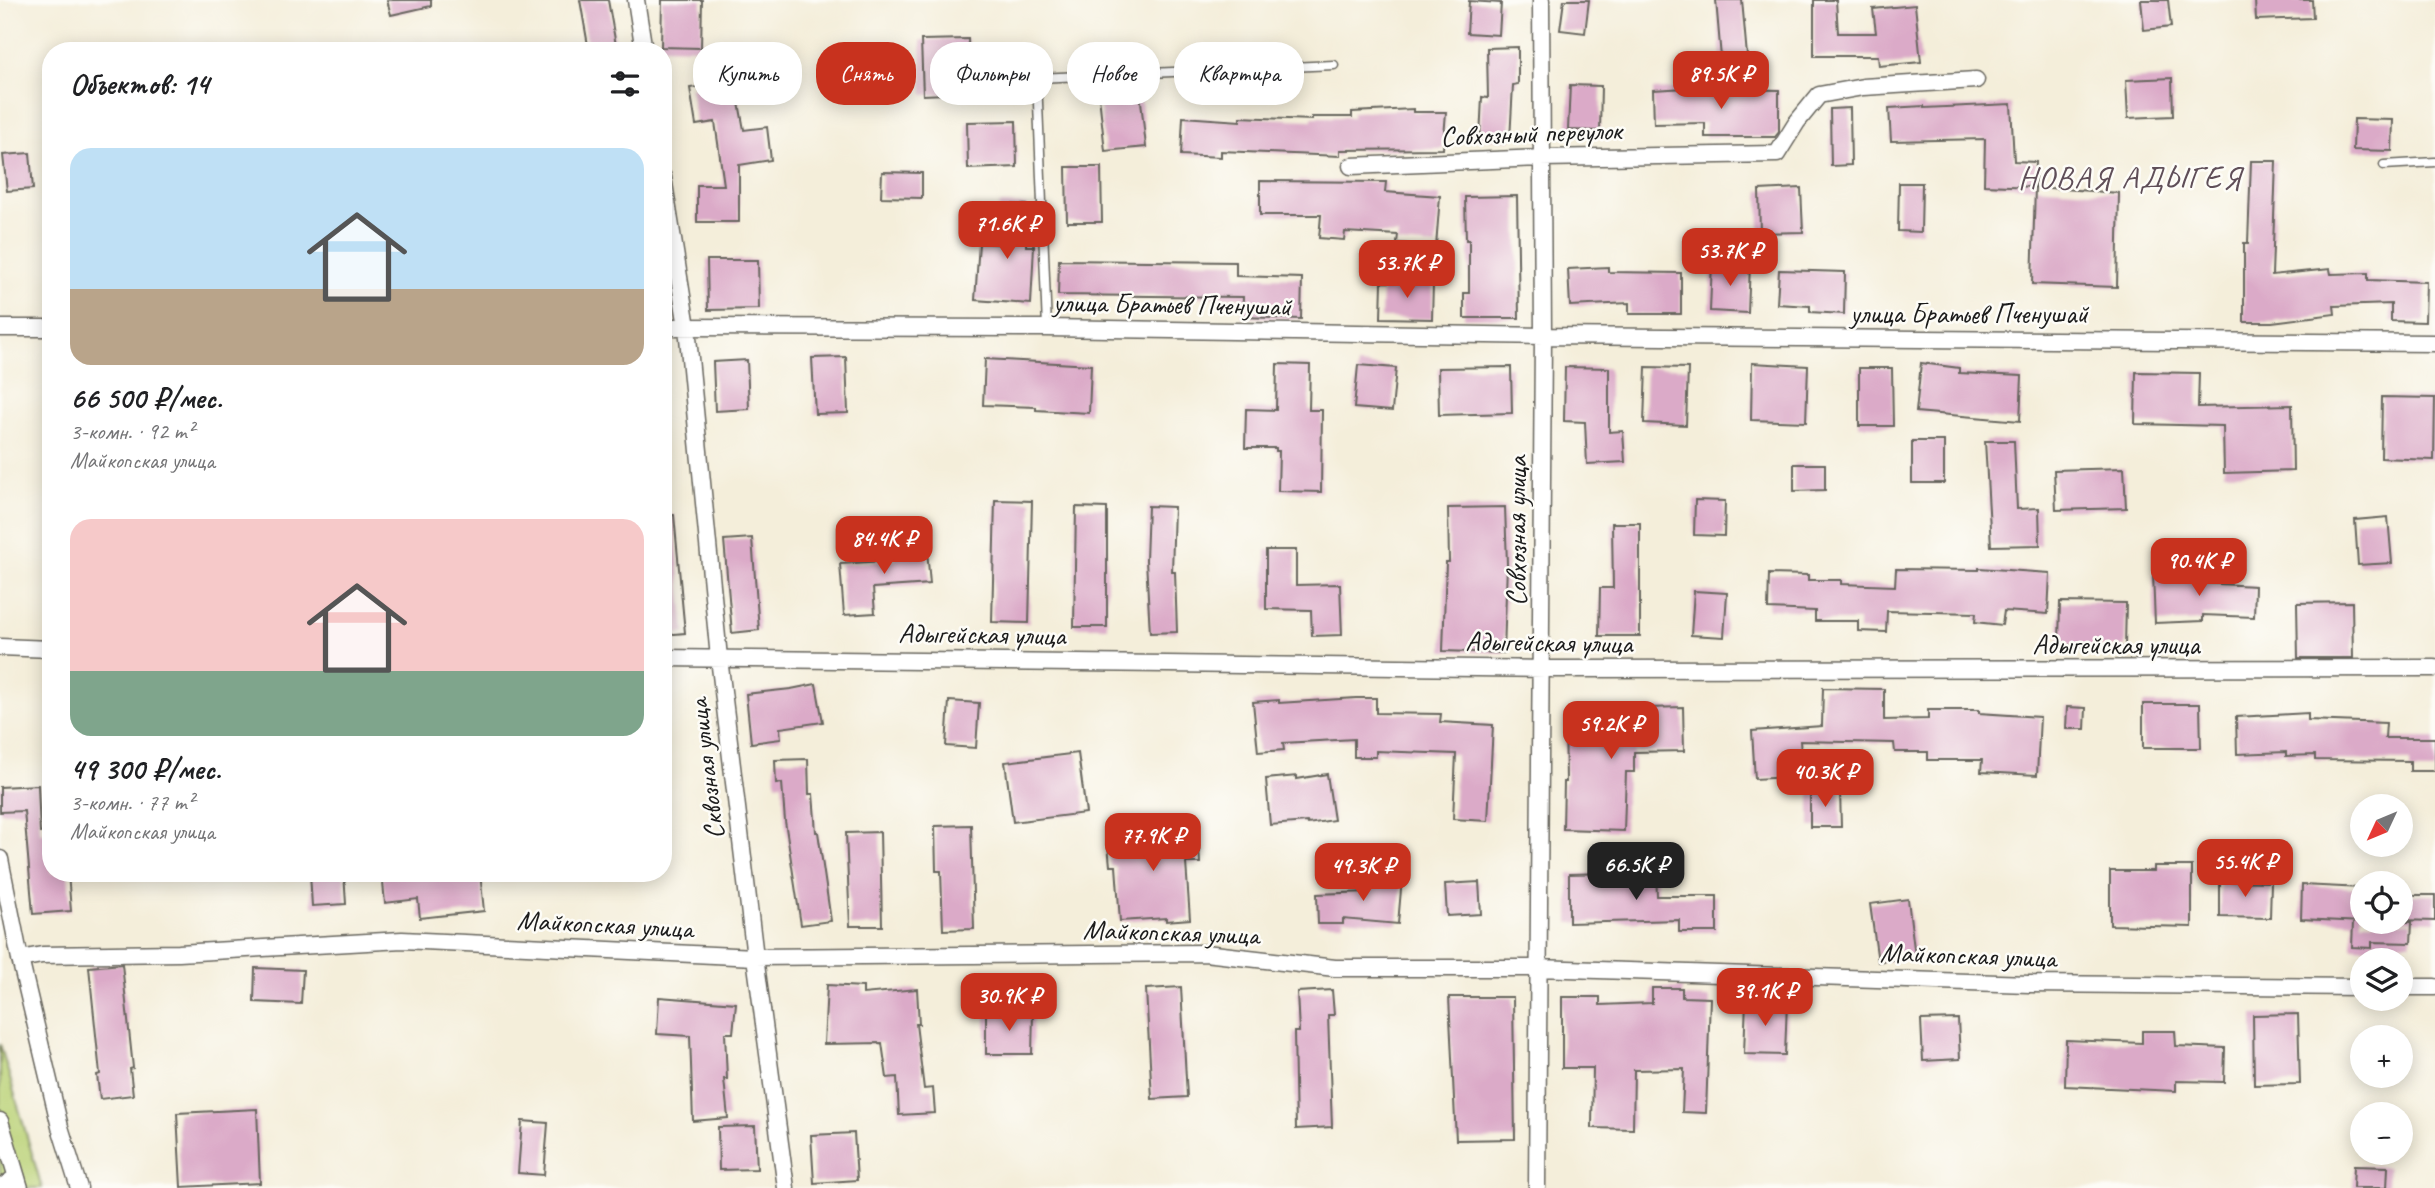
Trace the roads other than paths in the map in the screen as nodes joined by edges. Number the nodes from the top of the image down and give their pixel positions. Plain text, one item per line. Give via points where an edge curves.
1 (636, 0) edge
2 (1541, 0) edge
3 (643, 42) edge
4 (1334, 65) dead end
5 (1976, 80) dead end
6 (1541, 158) junction
7 (2435, 162) edge
8 (2384, 165) dead end
9 (1351, 166) dead end
10 (672, 233) edge
11 (672, 327) edge
12 (687, 327) junction
13 (0, 328) edge
14 (42, 328) edge
15 (1047, 328) junction
16 (1543, 336) junction
17 (2435, 343) edge
18 (0, 647) edge
19 (42, 649) edge
20 (672, 658) edge
21 (719, 658) junction
22 (1541, 668) junction
23 (2435, 668) edge
24 (0, 859) edge
25 (755, 957) junction
26 (20, 959) junction
27 (1537, 968) junction
28 (2350, 987) edge
29 (2413, 987) edge
30 (2435, 987) edge
31 (0, 1121) edge
32 (18, 1182) edge
33 (1, 1188) edge
34 (79, 1188) edge
35 (786, 1188) edge
36 (1537, 1188) edge

1 - 3 street
2 - 6 street, Совхозная улица
4 - 15 lane via 1037,78
5 - 6 street, Совхозный переулок via 1863,87 1819,95 1777,154
6 - 9 street, Совхозный переулок
6 - 16 street, Совхозная улица
7 - 8 lane
10 - 12 street, Сквозная улица
11 - 12 street, улица Братьев Пченушай
12 - 15 street, улица Братьев Пченушай
12 - 21 street, Сквозная улица
13 - 14 street
15 - 16 street, улица Братьев Пченушай
16 - 17 street, улица Братьев Пченушай
16 - 22 street, Совхозная улица
18 - 19 street
20 - 21 street, Адыгейская улица
21 - 22 street, Адыгейская улица
21 - 25 street, Сквозная улица
22 - 23 street, Адыгейская улица
22 - 27 street, Совхозная улица
24 - 26 street
25 - 26 street, Майкопская улица via 402,940
25 - 27 street, Майкопская улица via 1205,953 1335,968
25 - 35 street, Сквозная улица
26 - 34 street
27 - 28 street, Майкопская улица via 2029,984
27 - 36 street, Совхозная улица
29 - 30 street
31 - 32 street
32 - 33 street

